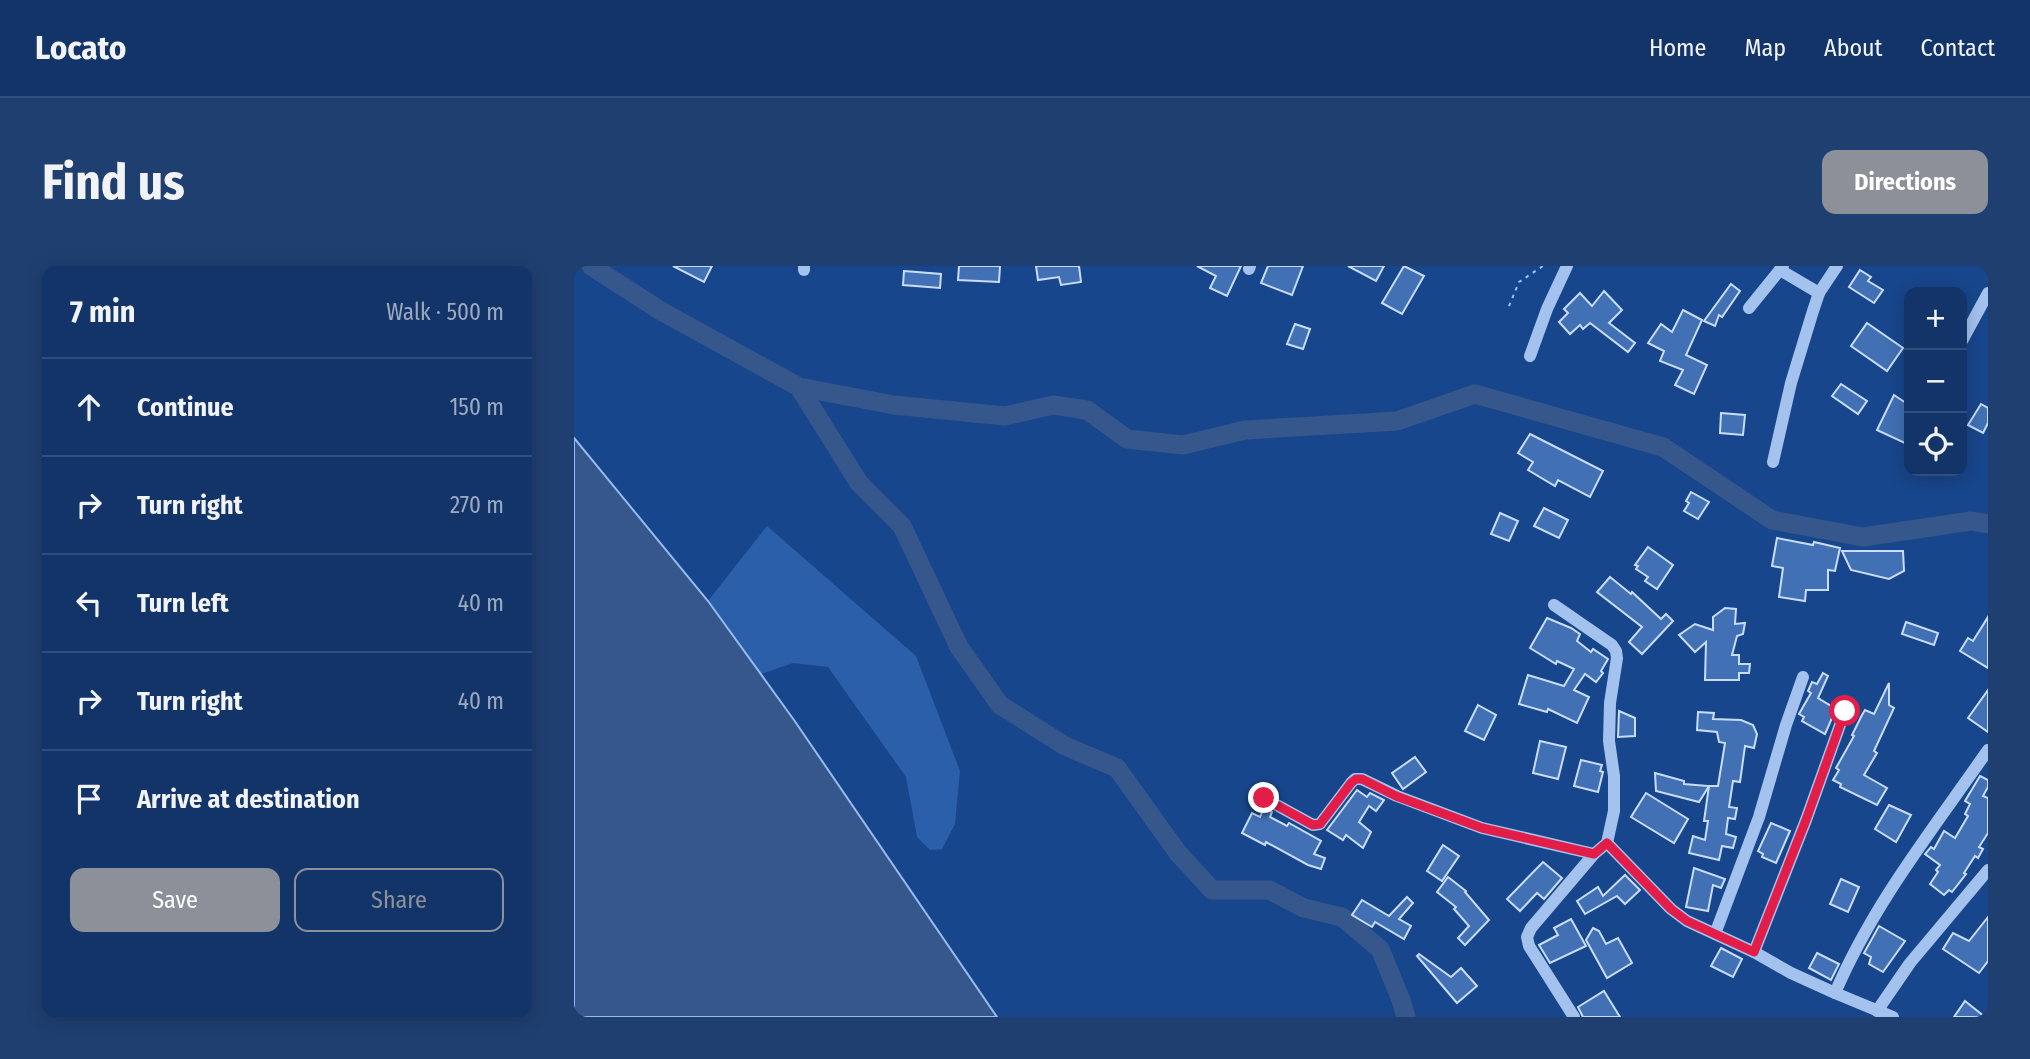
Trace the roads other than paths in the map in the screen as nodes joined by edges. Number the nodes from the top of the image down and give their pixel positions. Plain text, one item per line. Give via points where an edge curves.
1 (1567, 266) edge
2 (1838, 266) edge
3 (1782, 268) edge
4 (1819, 293) junction
5 (1988, 293) edge
6 (1749, 308) dead end
7 (1967, 332) edge
8 (1530, 356) dead end
9 (1773, 462) dead end
10 (1554, 605) dead end
11 (1803, 677) dead end
12 (1845, 711) dead end
13 (1988, 750) edge
14 (1264, 798) dead end
15 (1607, 843) junction
16 (1594, 854) junction
17 (1988, 870) edge
18 (1715, 934) junction
19 (1754, 952) junction
20 (1835, 993) junction
21 (1877, 1011) junction
22 (1574, 1017) edge
23 (1893, 1017) edge

1 - 8 street
2 - 4 street
3 - 4 street
3 - 6 street
4 - 9 street
5 - 7 street
10 - 15 street via 1616,651 1609,741 1614,801
11 - 18 street via 1759,817
12 - 19 street
13 - 20 street via 1885,896
14 - 16 street via 1313,825 1320,824 1351,783 1362,779 1482,828
15 - 16 street
15 - 18 street via 1671,909
16 - 22 street via 1527,937
17 - 21 street
18 - 19 street
19 - 20 street
20 - 21 street
21 - 23 street

